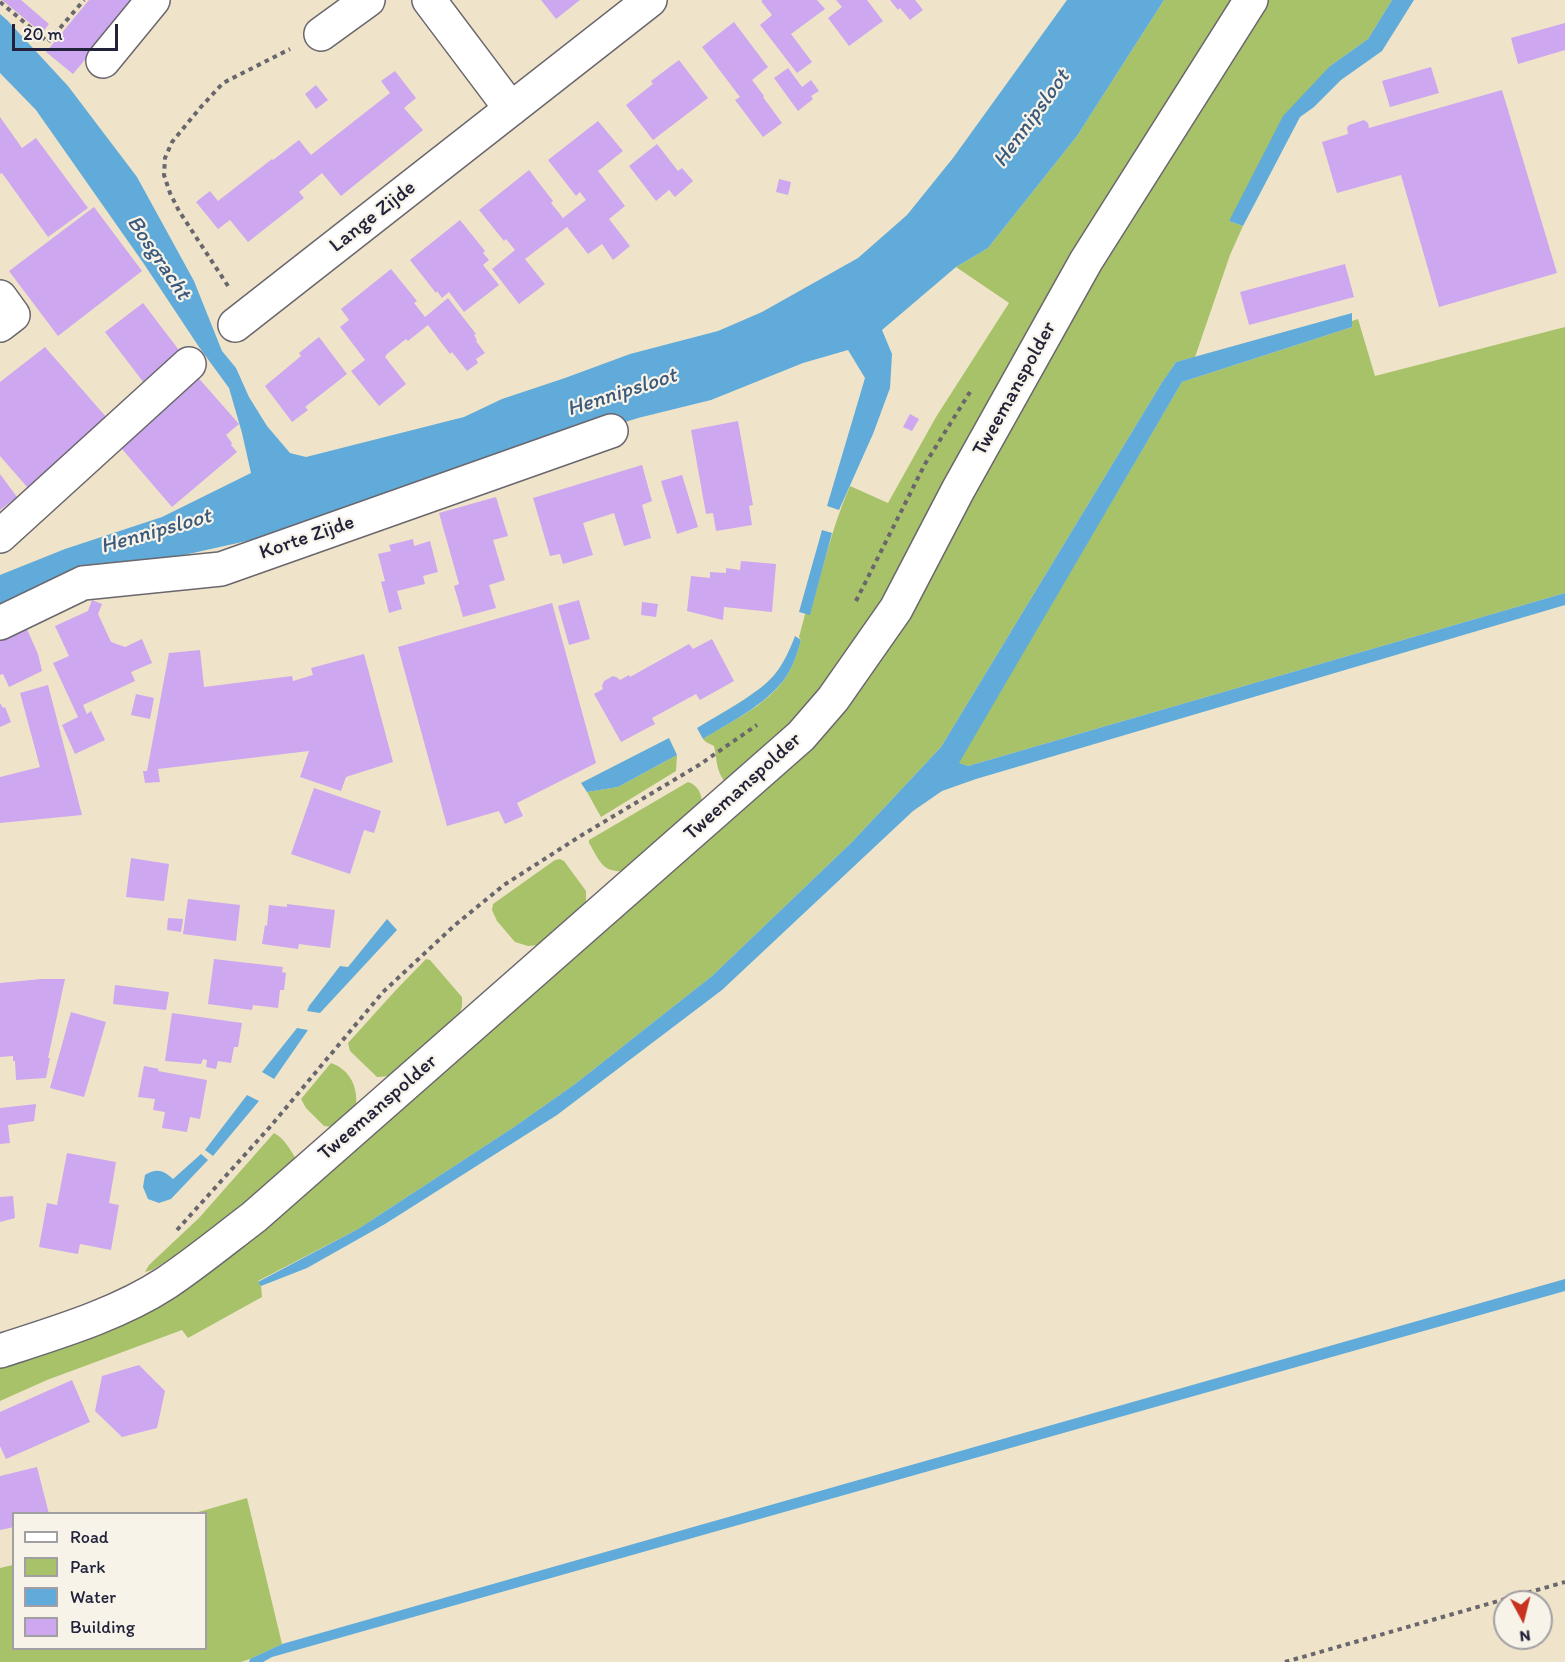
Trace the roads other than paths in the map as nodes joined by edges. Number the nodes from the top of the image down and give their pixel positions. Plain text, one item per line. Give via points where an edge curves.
1 (153, 0) edge
2 (369, 0) edge
3 (429, 0) edge
4 (650, 0) edge
5 (1251, 0) edge
6 (321, 34) road end
7 (103, 61) dead end
8 (511, 109) junction
9 (0, 297) edge
10 (241, 320) road end
11 (0, 325) edge
12 (189, 364) dead end
13 (611, 431) dead end
14 (0, 536) edge
15 (0, 623) edge
16 (0, 1352) edge

1 - 7 street
2 - 6 street
3 - 8 street
4 - 8 street, Lange Zijde
5 - 16 street, Tweemanspolder via 1086,261 896,609 833,699 801,736 254,1216 165,1283 127,1304
8 - 10 street, Lange Zijde
9 - 11 street via 13,315
12 - 14 street
13 - 15 street, Korte Zijde via 221,569 83,583

